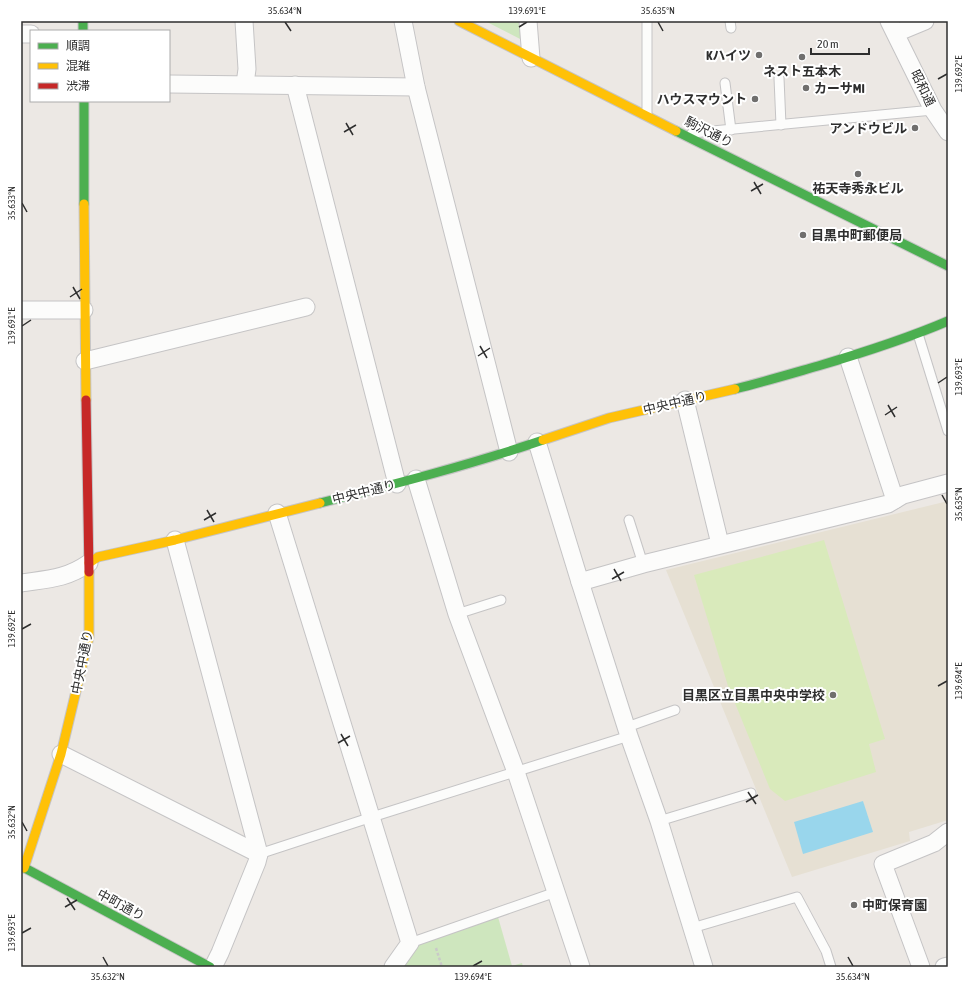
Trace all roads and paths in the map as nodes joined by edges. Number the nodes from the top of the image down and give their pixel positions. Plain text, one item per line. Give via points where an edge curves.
1 (244, 21) edge
2 (403, 21) edge
3 (459, 21) edge
4 (528, 21) edge
5 (647, 21) edge
6 (925, 21) edge
7 (892, 27) edge
8 (531, 58) junction
9 (779, 78) dead end
10 (725, 83) dead end
11 (170, 84) edge
12 (245, 84) junction
13 (295, 85) junction
14 (416, 87) junction
15 (84, 102) edge
16 (933, 110) junction
17 (647, 116) junction
18 (781, 125) junction
19 (731, 130) junction
20 (948, 132) edge
21 (684, 134) junction
22 (948, 266) edge
23 (306, 307) dead end
24 (21, 310) edge
25 (84, 310) junction
26 (948, 322) edge
27 (918, 334) junction
28 (848, 357) junction
29 (85, 361) junction
30 (685, 400) junction
31 (948, 431) edge
32 (537, 442) junction
33 (509, 452) junction
34 (416, 479) junction
35 (948, 483) edge
36 (397, 484) junction
37 (895, 500) junction
38 (277, 514) junction
39 (630, 520) dead end
40 (175, 540) junction
41 (720, 544) junction
42 (89, 563) junction
43 (643, 564) junction
44 (580, 582) junction
45 (21, 583) edge
46 (501, 600) dead end
47 (457, 614) junction
48 (674, 710) dead end
49 (628, 732) junction
50 (61, 754) junction
51 (516, 772) junction
52 (751, 793) dead end
53 (372, 817) junction
54 (659, 822) junction
55 (948, 832) edge
56 (259, 854) junction
57 (22, 871) edge
58 (556, 892) junction
59 (692, 928) junction
60 (432, 935) junction
61 (410, 943) junction
62 (948, 966) edge
63 (211, 967) edge
64 (393, 967) edge
65 (442, 967) edge
66 (581, 967) edge
67 (704, 967) edge
68 (831, 967) edge
69 (921, 967) edge
70 (944, 967) edge

1 - 12 street via 247,69
2 - 14 street
3 - 8 street, 駒沢通り
4 - 8 street
5 - 17 lane
6 - 7 street
7 - 16 street, 昭和通
8 - 17 street, 駒沢通り
9 - 18 lane
10 - 19 lane
11 - 12 street
12 - 13 street
13 - 14 street
13 - 36 street
14 - 33 street
15 - 25 street
16 - 18 lane
16 - 20 street, 昭和通
17 - 21 street, 駒沢通り
18 - 19 lane
19 - 21 lane
21 - 22 street, 駒沢通り
23 - 29 street
24 - 25 street
25 - 29 street
26 - 27 street, 中央中通り
27 - 28 street, 中央中通り
27 - 31 lane
28 - 30 street, 中央中通り via 756,384
28 - 37 street
29 - 42 street
30 - 32 street, 中央中通り via 609,418
30 - 41 street
32 - 33 street, 中央中通り
32 - 44 street
33 - 34 street, 中央中通り
34 - 36 street, 中央中通り
34 - 47 street
35 - 37 street via 903,495
36 - 38 street, 中央中通り
37 - 41 street via 888,504
38 - 40 street, 中央中通り
38 - 53 street
39 - 43 lane
40 - 42 street, 中央中通り via 98,557
40 - 56 street
41 - 43 street
42 - 45 street via 65,576
42 - 50 street, 中央中通り via 89,637
43 - 44 street
44 - 49 street
46 - 47 lane
47 - 51 street
48 - 49 lane
49 - 51 lane
49 - 54 street
50 - 56 street
50 - 57 street, 中央中通り
51 - 53 lane
51 - 58 street
52 - 54 lane
53 - 56 lane
53 - 61 street
54 - 59 street
55 - 69 street via 934,843 883,864
56 - 63 street via 220,953
57 - 63 street, 中町通り
58 - 60 lane
58 - 66 street
59 - 67 street
59 - 68 lane via 797,897 826,951
60 - 61 lane
60 - 65 path
61 - 64 street
62 - 70 street

